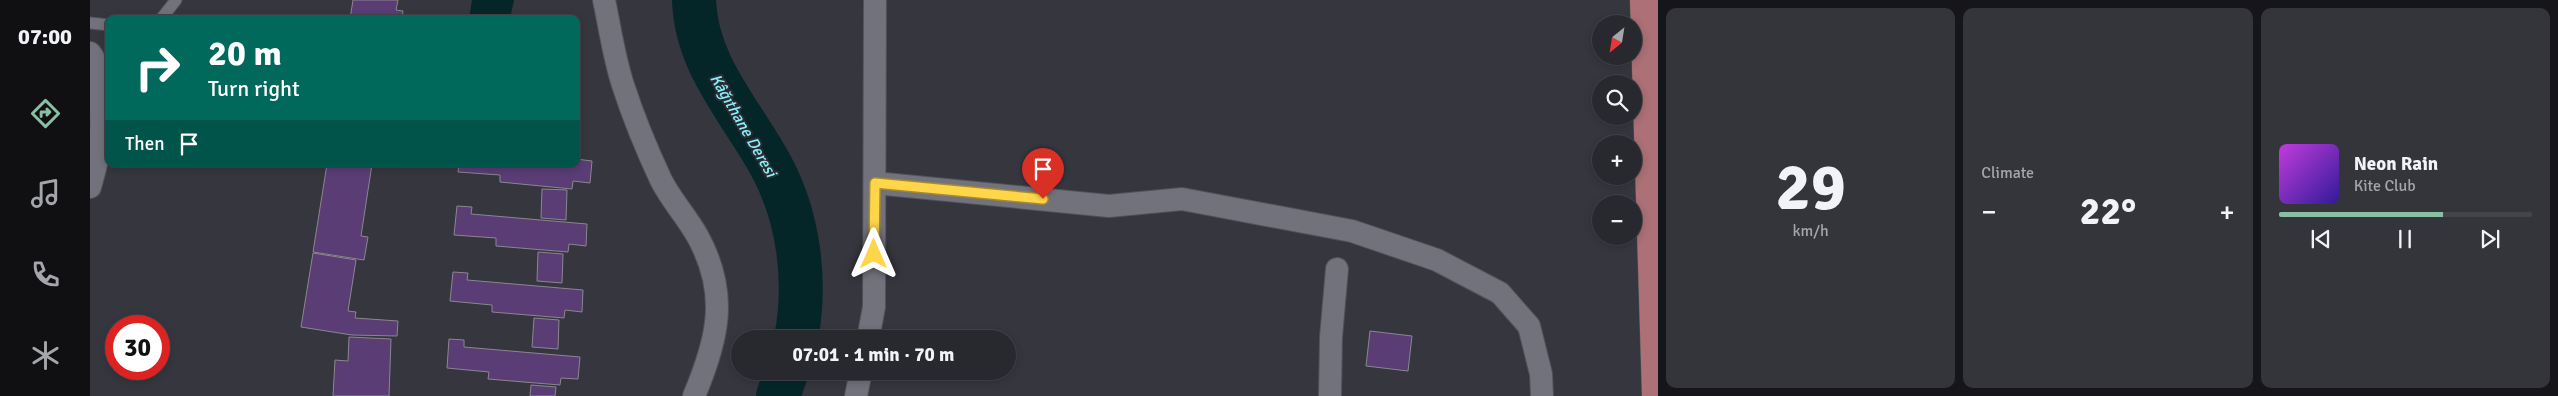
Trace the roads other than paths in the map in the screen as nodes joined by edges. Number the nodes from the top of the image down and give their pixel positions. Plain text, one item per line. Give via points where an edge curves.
1 (176, 0) edge
2 (604, 0) edge
3 (875, 0) edge
4 (1644, 0) edge
5 (164, 15) edge
6 (90, 23) edge
7 (105, 25) edge
8 (90, 53) edge
9 (875, 183) junction
10 (90, 187) edge
11 (1337, 268) dead end
12 (870, 330) edge
13 (859, 380) edge
14 (694, 396) edge
15 (856, 396) edge
16 (1330, 396) edge
17 (1542, 396) edge
18 (1656, 396) edge

1 - 5 lane
2 - 14 street via 623,84 662,181 698,236 713,267 716,323 712,350
3 - 9 street
4 - 18 highway
6 - 7 lane
8 - 10 street via 96,65 103,117 98,161
9 - 12 street via 874,307
9 - 17 street via 1109,206 1182,199 1352,231 1437,260 1500,293 1529,326 1541,374
11 - 16 street
13 - 15 street

